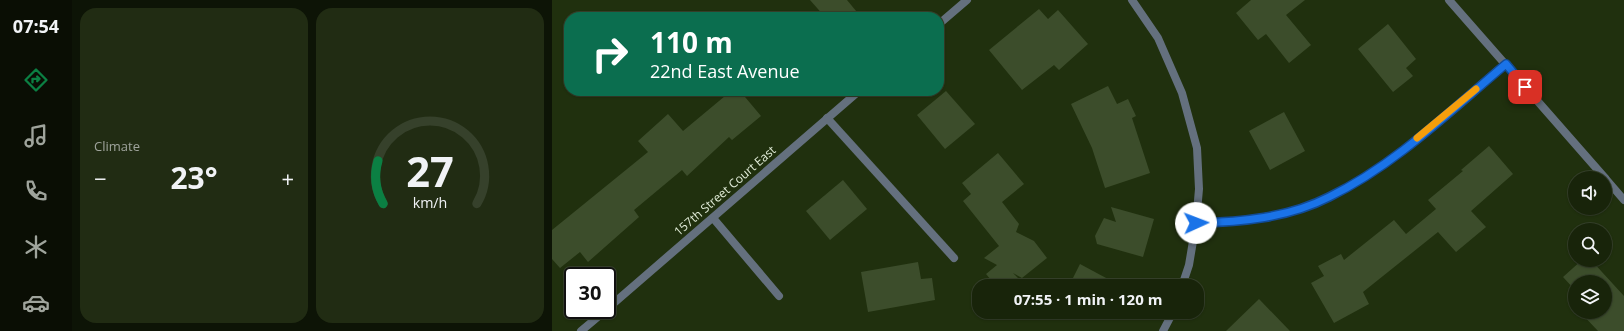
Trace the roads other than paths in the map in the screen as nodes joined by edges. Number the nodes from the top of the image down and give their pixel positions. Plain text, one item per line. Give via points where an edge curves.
1 (967, 0) edge
2 (1132, 0) edge
3 (1449, 0) edge
4 (944, 20) edge
5 (1506, 64) junction
6 (853, 96) edge
7 (827, 118) junction
8 (1599, 171) edge
9 (1612, 186) edge
10 (1624, 200) edge
11 (713, 218) junction
12 (1196, 223) junction
13 (954, 258) dead end
14 (1184, 279) edge
15 (779, 296) dead end
16 (616, 300) edge
17 (595, 319) edge
18 (1169, 319) edge
19 (581, 331) edge
20 (1163, 331) edge

1 - 4 street
2 - 12 street via 1158,38 1182,93 1196,148 1199,189
3 - 5 street
5 - 8 street
5 - 12 street via 1399,153 1329,197 1271,216 1239,222
6 - 7 street, 157th Street Court East
7 - 11 street, 157th Street Court East
7 - 13 street
9 - 10 street
11 - 15 street
11 - 16 street, 157th Street Court East
12 - 14 street
17 - 19 street, 157th Street Court East
18 - 20 street

